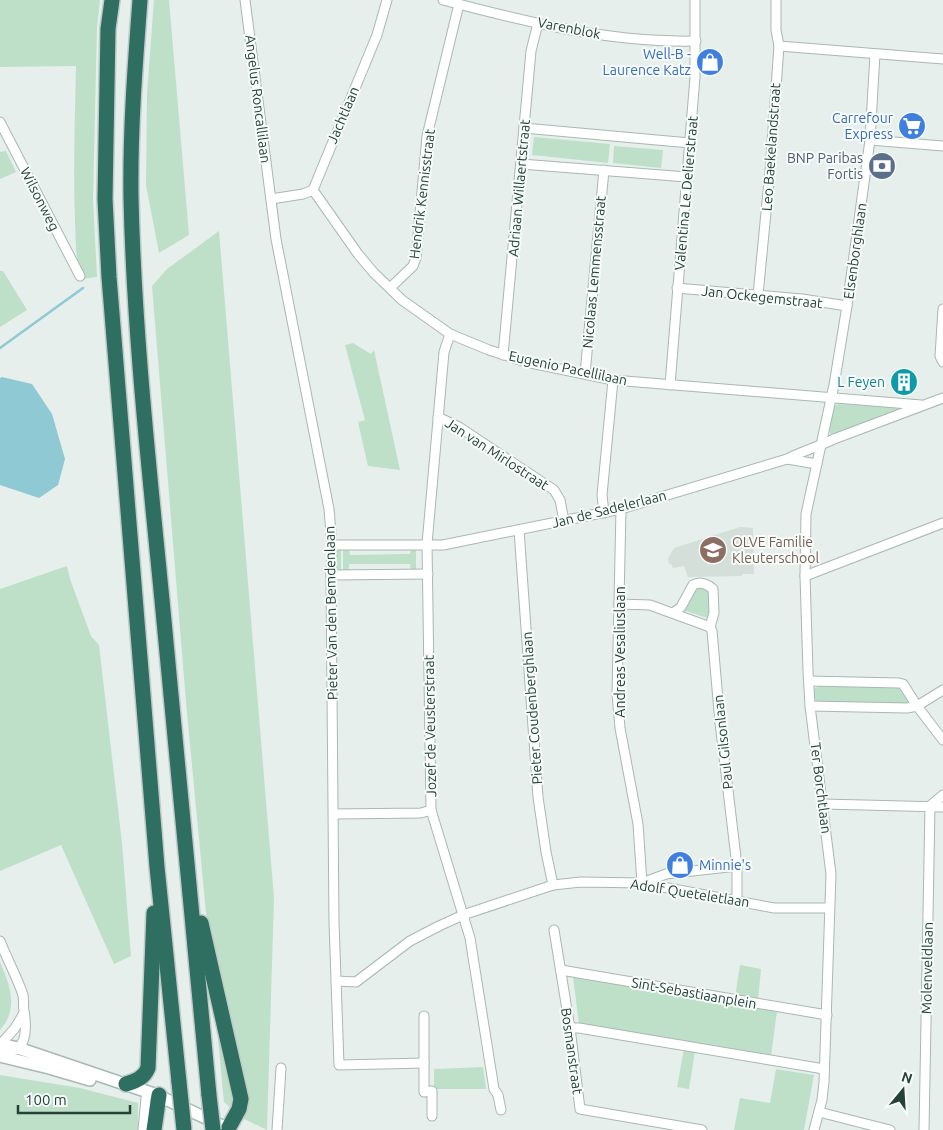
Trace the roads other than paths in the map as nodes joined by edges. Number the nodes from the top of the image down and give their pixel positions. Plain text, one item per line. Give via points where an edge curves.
1 (112, 0) edge
2 (140, 0) edge
3 (245, 0) edge
4 (387, 0) edge
5 (443, 0) edge
6 (695, 0) edge
7 (776, 0) edge
8 (459, 4) junction
9 (538, 23) junction
10 (696, 41) junction
11 (779, 46) junction
12 (875, 54) junction
13 (943, 59) edge
14 (0, 122) edge
15 (524, 128) junction
16 (870, 140) junction
17 (690, 143) junction
18 (943, 146) edge
19 (521, 164) junction
20 (604, 170) junction
21 (687, 177) junction
22 (313, 190) junction
23 (271, 199) junction
24 (80, 276) dead end
25 (390, 288) junction
26 (677, 288) junction
27 (758, 295) junction
28 (847, 306) junction
29 (943, 309) edge
30 (450, 334) junction
31 (503, 354) junction
32 (941, 359) edge
33 (585, 374) junction
34 (613, 380) junction
35 (670, 385) junction
36 (831, 398) junction
37 (943, 398) edge
38 (921, 405) junction
39 (438, 416) junction
40 (820, 446) junction
41 (787, 459) junction
42 (817, 464) junction
43 (621, 509) junction
44 (604, 513) junction
45 (564, 521) junction
46 (943, 523) edge
47 (519, 530) junction
48 (427, 544) junction
49 (332, 545) junction
50 (428, 574) junction
51 (331, 575) junction
52 (805, 576) junction
53 (619, 604) junction
54 (673, 613) junction
55 (710, 627) junction
56 (809, 681) junction
57 (943, 690) edge
58 (810, 706) junction
59 (917, 706) junction
60 (943, 740) edge
61 (943, 795) edge
62 (823, 804) junction
63 (930, 806) junction
64 (943, 807) edge
65 (431, 810) junction
66 (334, 814) junction
67 (158, 866) junction
68 (737, 866) junction
69 (642, 883) junction
70 (553, 885) junction
71 (191, 894) junction
72 (737, 900) junction
73 (829, 908) junction
74 (464, 915) junction
75 (554, 930) dead end
76 (0, 941) edge
77 (561, 970) junction
78 (336, 981) junction
79 (24, 1012) junction
80 (827, 1015) junction
81 (424, 1016) dead end
82 (570, 1028) junction
83 (26, 1033) junction
84 (0, 1044) edge
85 (18, 1048) junction
86 (0, 1050) edge
87 (40, 1055) junction
88 (0, 1056) edge
89 (424, 1063) junction
90 (281, 1068) dead end
91 (824, 1069) junction
92 (126, 1084) junction
93 (154, 1098) junction
94 (501, 1110) dead end
95 (819, 1112) junction
96 (432, 1116) dead end
97 (230, 1129) edge
98 (142, 1130) edge
99 (154, 1130) edge
100 (184, 1130) edge
101 (212, 1130) edge
102 (277, 1130) edge
103 (702, 1130) edge
104 (814, 1130) edge
105 (890, 1130) edge
106 (924, 1130) edge

1 - 67 highway via 108,29 105,199 109,277
2 - 71 highway via 133,87 131,198 134,273
3 - 23 street, Angelus Roncallilaan
4 - 22 street, Jachtlaan via 377,35
5 - 8 street, Varenblok
6 - 10 street, Valentina Le Delierstraat
7 - 11 street, Leo Baekelandstraat
8 - 9 street, Varenblok
8 - 25 street, Hendrik Kennisstraat via 427,136 416,258 413,266
9 - 10 street, Varenblok via 621,38
9 - 15 street, Adriaan Willaertstraat via 531,51
10 - 17 street, Valentina Le Delierstraat
11 - 12 street
11 - 27 street, Leo Baekelandstraat
12 - 13 street
12 - 16 street, Elsenborghlaan
14 - 24 street, Wilsonweg
15 - 17 street
15 - 19 street, Adriaan Willaertstraat
16 - 18 street
16 - 28 street, Elsenborghlaan
17 - 21 street, Valentina Le Delierstraat
19 - 20 street
19 - 31 street, Adriaan Willaertstraat
20 - 21 street
20 - 33 street, Nicolaas Lemmensstraat
21 - 26 street, Valentina Le Delierstraat
22 - 23 street
22 - 25 street, Eugenio Pacellilaan via 358,254
23 - 49 street, Pieter Van den Bemdenlaan via 329,509
25 - 30 street, Eugenio Pacellilaan
26 - 27 street, Jan Ockegemstraat
26 - 35 street, Valentina Le Delierstraat
27 - 28 street, Jan Ockegemstraat
28 - 36 street, Elsenborghlaan
29 - 32 street
30 - 31 street, Eugenio Pacellilaan
30 - 39 street, Jozef de Veusterstraat via 444,352
31 - 33 street, Eugenio Pacellilaan
33 - 34 street, Eugenio Pacellilaan
34 - 35 street, Eugenio Pacellilaan
34 - 44 street via 602,495
35 - 36 street, Eugenio Pacellilaan
36 - 38 street, Eugenio Pacellilaan
36 - 40 street, Elsenborghlaan
37 - 38 street, Jan de Sadelerlaan
38 - 40 street, Jan de Sadelerlaan
39 - 45 street, Jan van Mirlostraat via 554,490 560,500
39 - 48 street, Jozef de Veusterstraat
40 - 41 street, Jan de Sadelerlaan
40 - 42 street, Ter Borchtlaan
41 - 42 street, Jan de Sadelerlaan
41 - 43 street, Jan de Sadelerlaan
42 - 52 street, Ter Borchtlaan via 806,514
43 - 44 street, Jan de Sadelerlaan
43 - 53 street, Andreas Vesaliuslaan
44 - 45 street, Jan de Sadelerlaan
45 - 47 street, Jan de Sadelerlaan
46 - 52 street
47 - 48 street, Jan de Sadelerlaan via 443,545
47 - 70 street, Pieter Coudenberghlaan via 538,797
48 - 49 street, Jan de Sadelerlaan
48 - 50 street, Jozef de Veusterstraat
49 - 51 street, Pieter Van den Bemdenlaan
50 - 51 street
50 - 65 street, Jozef de Veusterstraat
51 - 66 street, Pieter Van den Bemdenlaan
52 - 56 street, Ter Borchtlaan
53 - 54 street via 650,605
53 - 69 street, Andreas Vesaliuslaan via 617,694 626,766 638,824
54 - 55 street
54 - 55 street, Paul Gilsonlaan via 681,607 693,584 709,586 714,613
55 - 68 street, Paul Gilsonlaan
56 - 58 street, Ter Borchtlaan
56 - 59 street via 899,682
57 - 59 street
58 - 59 street
58 - 62 street, Ter Borchtlaan
59 - 60 street
61 - 63 street
62 - 63 street
62 - 73 street, Ter Borchtlaan via 831,874
63 - 64 street
63 - 106 street, Molenveldlaan
65 - 66 street via 421,813
65 - 74 street, Jozef de Veusterstraat
66 - 78 street, Pieter Van den Bemdenlaan
67 - 92 highway via 148,1068 141,1078
67 - 100 highway, bridge
68 - 69 street via 666,874
68 - 72 street, Paul Gilsonlaan
69 - 70 street, Adolf Queteletlaan
69 - 72 street, Adolf Queteletlaan
70 - 74 street, Adolf Queteletlaan
71 - 97 highway via 202,927 241,1099 240,1109
71 - 101 highway, bridge
72 - 73 street, Adolf Queteletlaan via 774,908
73 - 80 street, Ter Borchtlaan
74 - 78 street, Adolf Queteletlaan via 410,941 356,982
74 - 94 street, Jozef de Veusterstraat via 494,1090
75 - 77 street, Bosmanstraat
76 - 79 street via 23,996
77 - 80 street, Sint-Sebastiaanplein
77 - 82 street, Bosmanstraat
78 - 89 street, Pieter Van den Bemdenlaan via 339,1065
79 - 83 street
79 - 84 street
80 - 91 street, Ter Borchtlaan
81 - 89 street
82 - 91 street
82 - 103 street, Bosmanstraat via 580,1109
83 - 85 street
83 - 87 street via 31,1050
84 - 85 street
85 - 86 street via 9,1052
85 - 87 street
87 - 92 street
88 - 93 street
89 - 96 street via 424,1092 432,1091
90 - 102 street
91 - 95 street, Ter Borchtlaan
92 - 93 street
93 - 97 street
93 - 98 street
93 - 99 highway
95 - 104 street, Ter Borchtlaan
95 - 105 street

